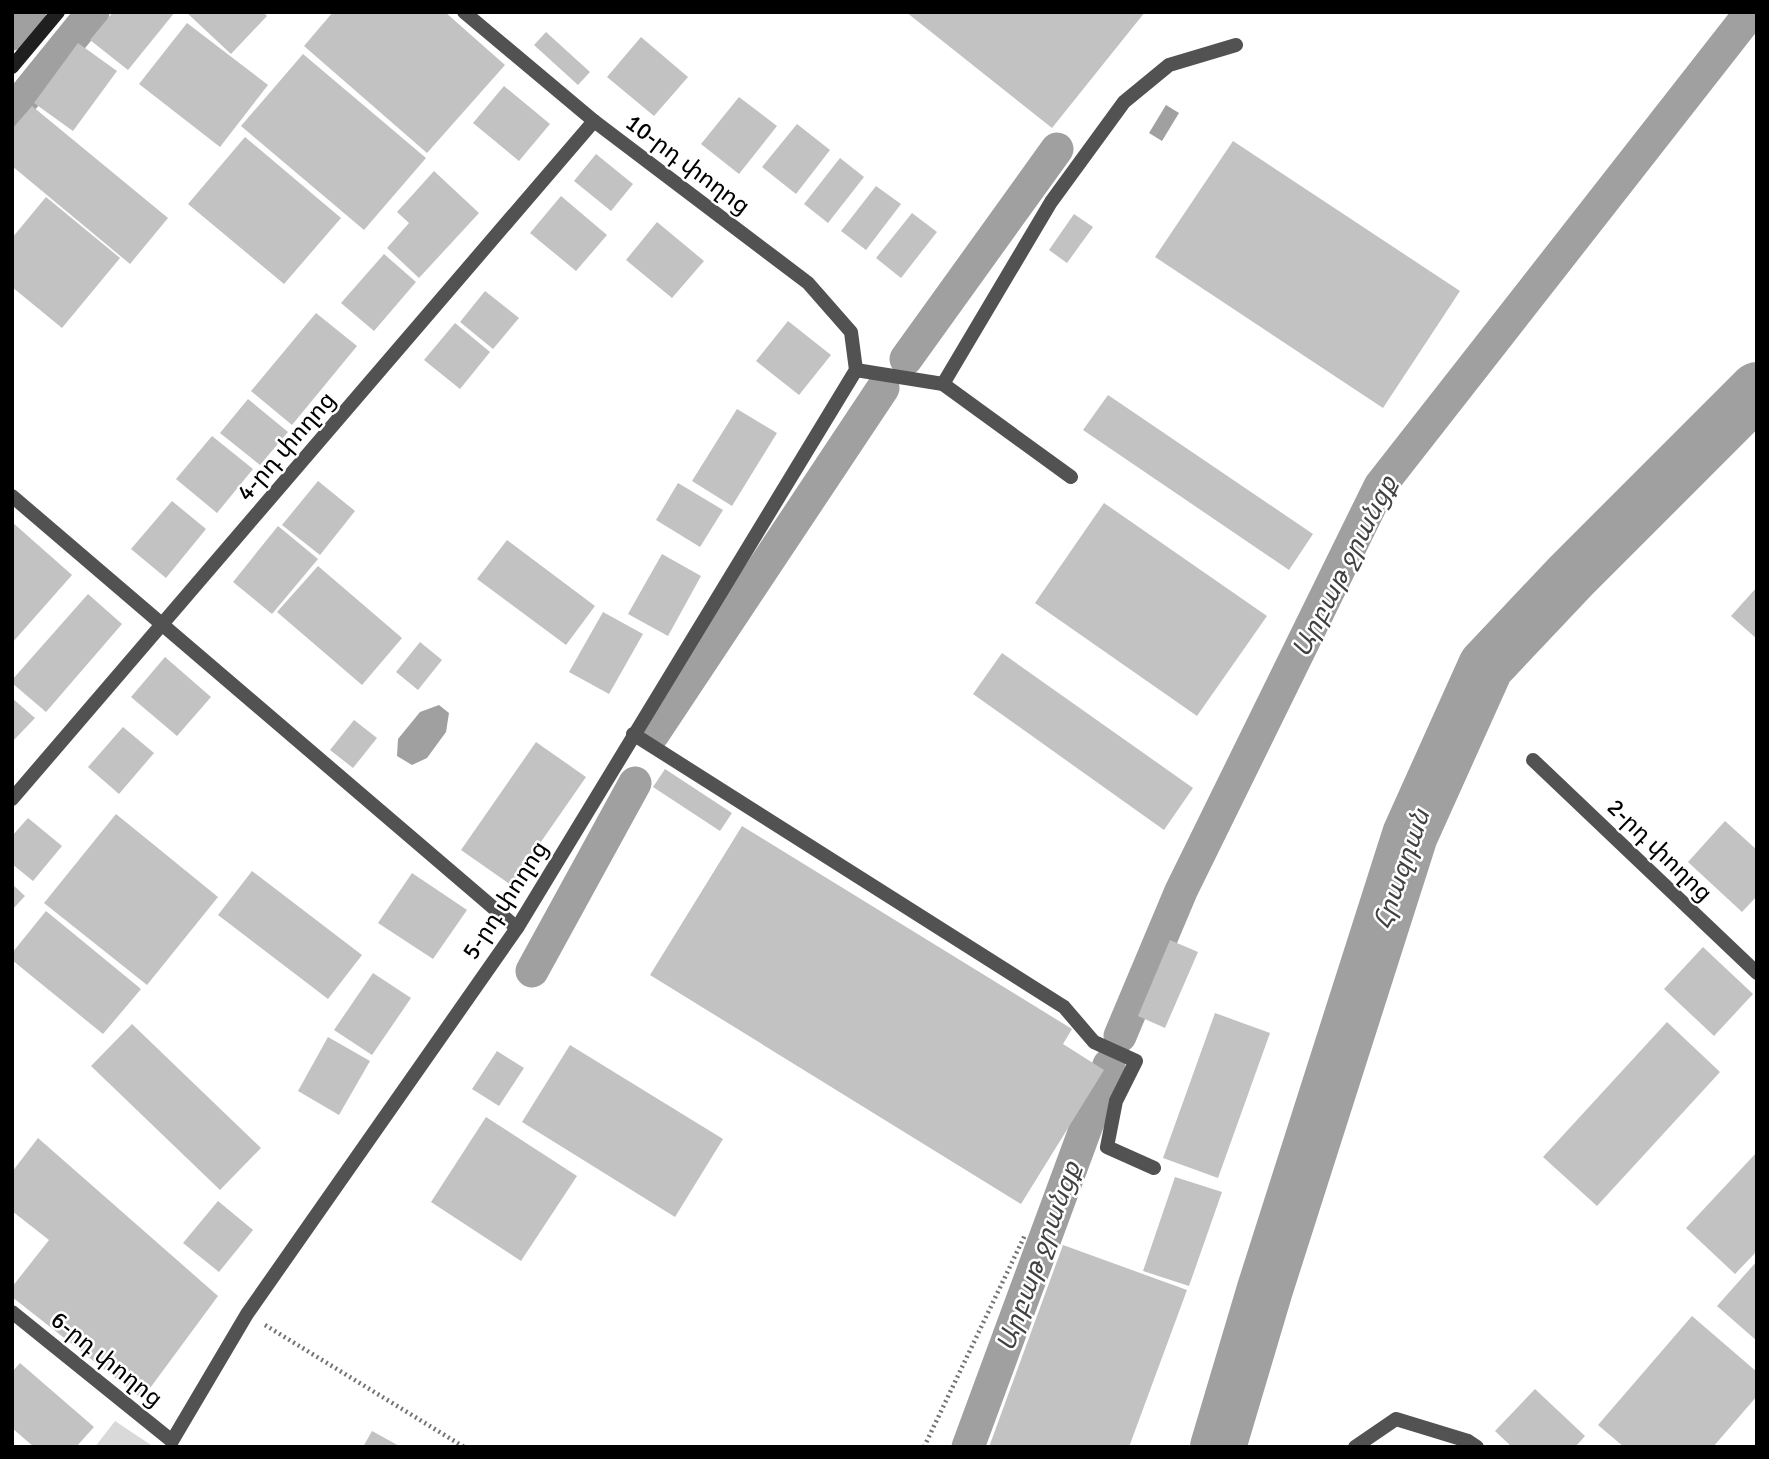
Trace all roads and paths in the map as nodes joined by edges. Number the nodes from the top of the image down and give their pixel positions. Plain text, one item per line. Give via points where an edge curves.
1 (58, 12) edge
2 (464, 12) edge
3 (1236, 46) dead end
4 (12, 67) edge
5 (594, 121) junction
6 (856, 370) junction
7 (943, 384) junction
8 (1071, 477) dead end
9 (12, 496) edge
10 (162, 626) junction
11 (633, 734) junction
12 (1533, 760) dead end
13 (12, 799) edge
14 (517, 928) junction
15 (1757, 973) edge
16 (1154, 1168) dead end
17 (1026, 1235) dead end
18 (12, 1312) edge
19 (247, 1314) junction
20 (171, 1444) edge
21 (464, 1447) edge
22 (924, 1447) edge
23 (1355, 1447) edge
24 (1477, 1447) edge

1 - 4 main road
2 - 5 street, 10-րդ փողոց
3 - 7 street via 1169,65 1124,102 1051,202
5 - 6 street, 10-րդ փողոց via 808,284 851,332
5 - 10 street, 4-րդ փողոց
6 - 7 street
6 - 11 street, 5-րդ փողոց
7 - 8 street
9 - 10 street
10 - 13 street, 4-րդ փողոց
10 - 14 street
11 - 14 street, 5-րդ փողոց
11 - 16 street via 1064,1007 1094,1042 1136,1061 1116,1101 1107,1147
12 - 15 street, 2-րդ փողոց
14 - 19 street, 5-րդ փողոց
17 - 22 path
18 - 20 street, 6-րդ փողոց
19 - 20 street, 5-րդ փողոց
19 - 21 path
23 - 24 street via 1396,1419

